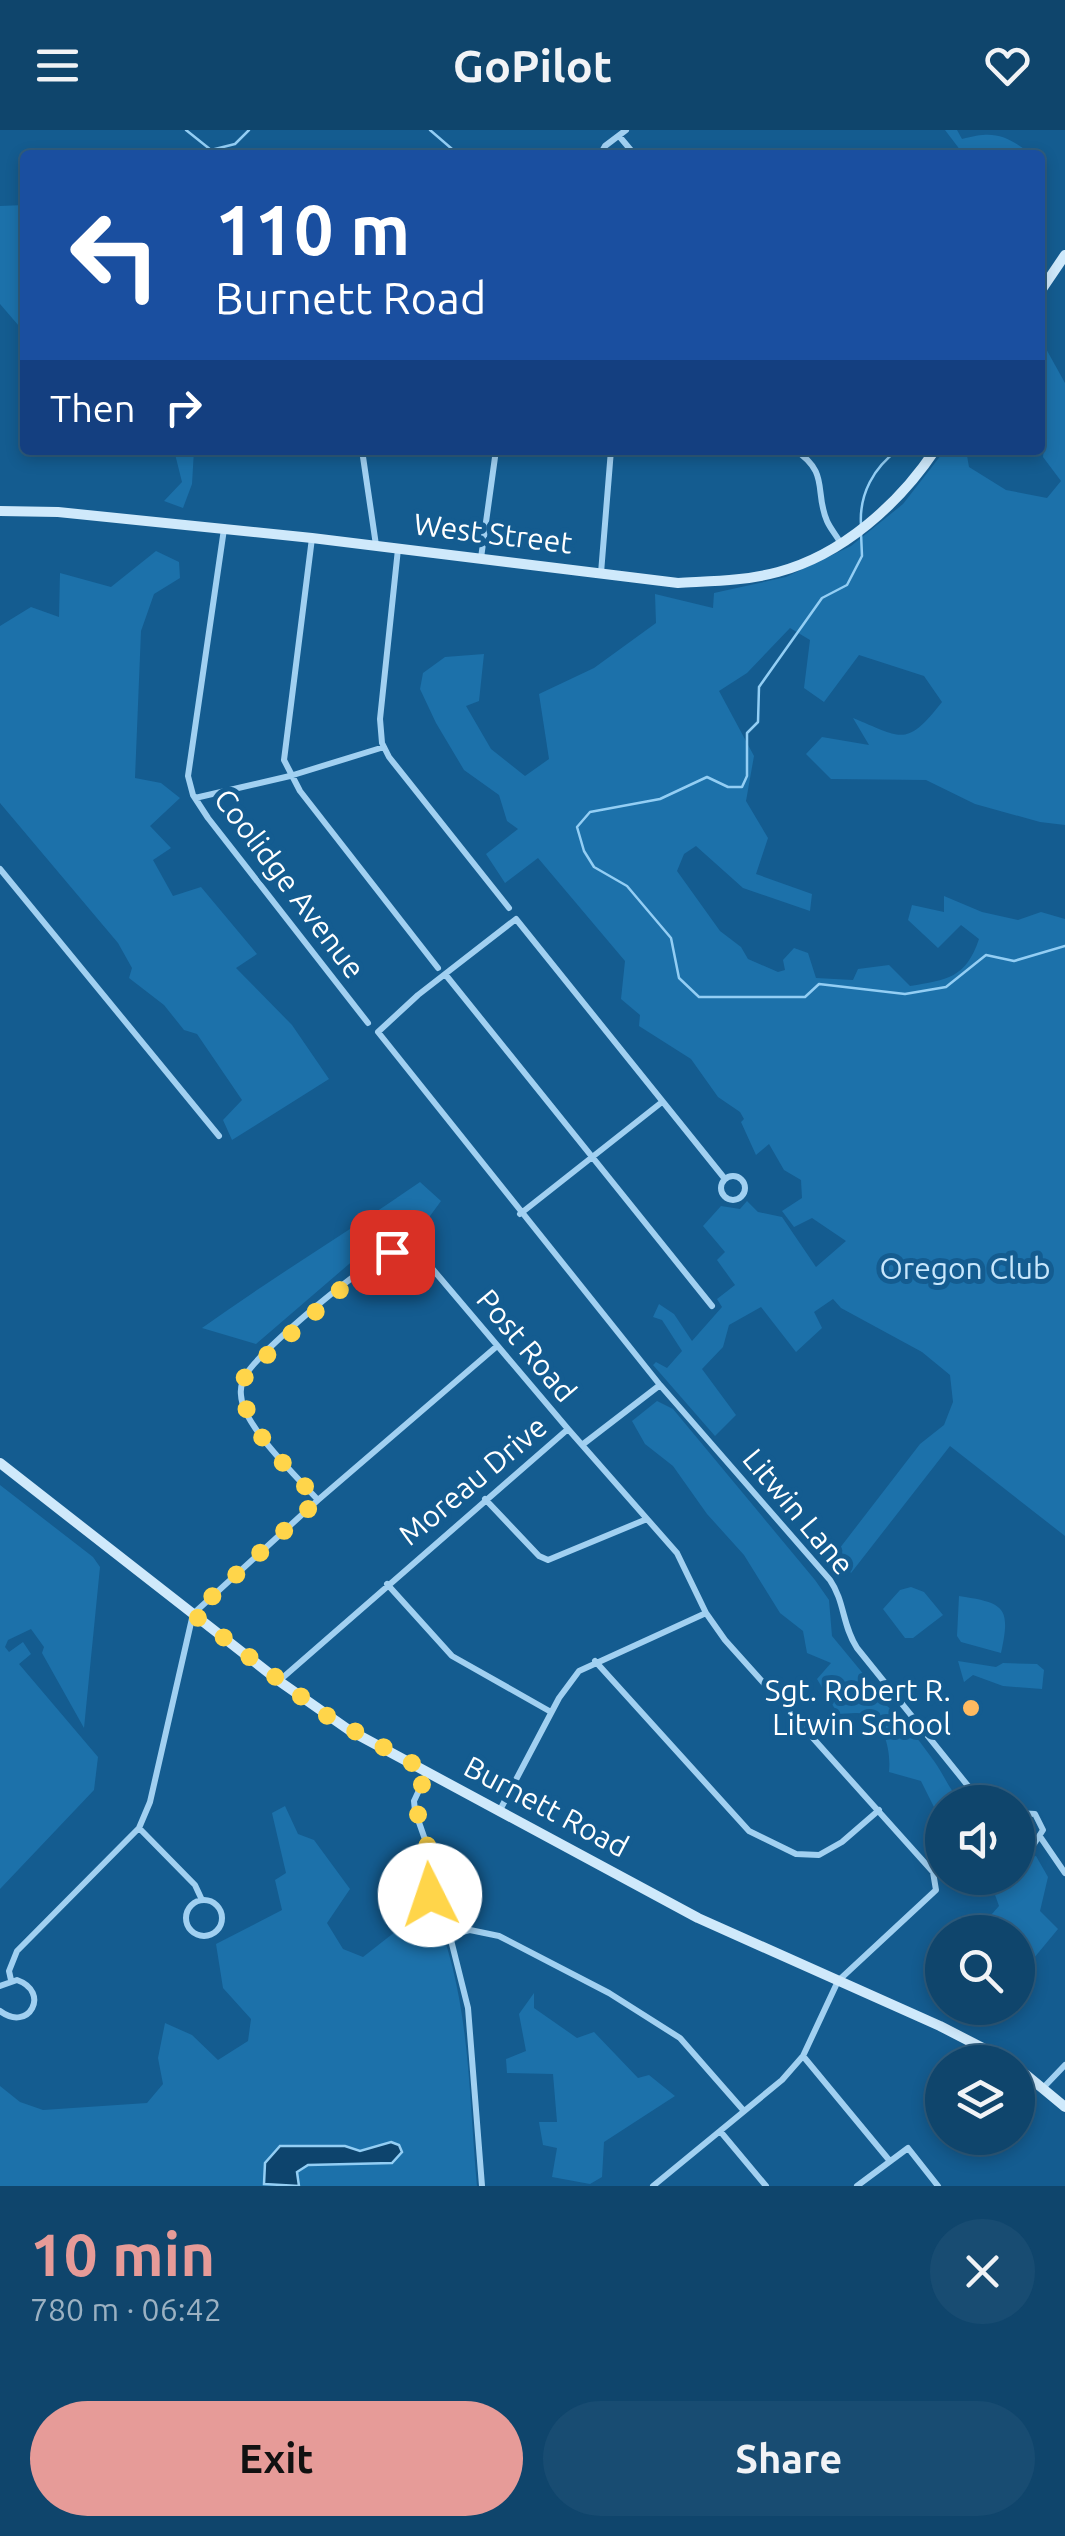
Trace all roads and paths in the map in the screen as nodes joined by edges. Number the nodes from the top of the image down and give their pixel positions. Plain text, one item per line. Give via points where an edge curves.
1 (1065, 254) edge
2 (1045, 284) edge
3 (363, 455) edge
4 (495, 455) edge
5 (611, 455) edge
6 (802, 455) edge
7 (931, 455) edge
8 (0, 511) edge
9 (224, 529) junction
10 (312, 538) junction
11 (840, 542) junction
12 (376, 546) junction
13 (398, 548) junction
14 (481, 558) junction
15 (601, 573) junction
16 (384, 747) junction
17 (290, 776) junction
18 (195, 798) junction
19 (0, 869) edge
20 (509, 908) dead end
21 (442, 971) junction
22 (368, 1023) dead end
23 (662, 1102) junction
24 (219, 1136) dead end
25 (591, 1158) junction
26 (725, 1179) dead end
27 (520, 1214) junction
28 (712, 1306) dead end
29 (496, 1347) junction
30 (660, 1385) junction
31 (568, 1430) junction
32 (582, 1446) junction
33 (0, 1463) edge
34 (318, 1500) junction
35 (484, 1500) junction
36 (646, 1519) junction
37 (387, 1584) junction
38 (706, 1613) junction
39 (193, 1614) junction
40 (595, 1661) junction
41 (279, 1680) junction
42 (552, 1712) junction
43 (428, 1772) junction
44 (967, 1785) edge
45 (500, 1810) junction
46 (879, 1810) junction
47 (1035, 1815) edge
48 (139, 1828) junction
49 (1041, 1838) junction
50 (1035, 1843) edge
51 (1065, 1874) edge
52 (202, 1900) junction
53 (450, 1936) junction
54 (11, 1980) junction
55 (838, 1982) junction
56 (0, 1986) edge
57 (0, 2011) edge
58 (978, 2045) edge
59 (803, 2056) junction
60 (1065, 2065) edge
61 (1035, 2082) edge
62 (1043, 2088) junction
63 (1065, 2107) edge
64 (744, 2111) junction
65 (720, 2131) junction
66 (888, 2160) junction
67 (482, 2186) edge
68 (653, 2186) edge
69 (766, 2186) edge
70 (857, 2186) edge
71 (938, 2186) edge

1 - 2 main road
3 - 12 street
4 - 14 street
5 - 15 street
6 - 11 street via 810,460 825,518
7 - 11 main road, West Street via 899,496
8 - 9 main road, West Street
9 - 10 main road, West Street
9 - 18 street, Coolidge Avenue via 188,776
10 - 12 main road, West Street
10 - 17 street via 283,747
11 - 15 main road, West Street via 780,572 735,581
12 - 13 main road, West Street
13 - 14 main road, West Street
13 - 16 street via 380,719
14 - 15 main road, West Street
16 - 17 street
16 - 20 street
17 - 18 street
17 - 21 street
18 - 22 street, Coolidge Avenue
19 - 24 street
21 - 23 street via 516,918
21 - 25 street
21 - 27 street, Litwin Lane via 378,1032
23 - 25 street
23 - 26 street
25 - 27 street
25 - 28 street
27 - 30 street, Litwin Lane
29 - 31 street, Post Road
29 - 34 street
29 - 34 street, Post Road via 430,1266 410,1252 388,1254 347,1282 250,1368 240,1391 252,1422
30 - 32 street
30 - 44 street, Litwin Lane via 830,1580 857,1648
31 - 32 street, Moreau Drive
31 - 35 street, Moreau Drive
32 - 36 street, Moreau Drive
33 - 39 main road, Burnett Road
34 - 39 street
35 - 36 street via 548,1560
35 - 37 street, Moreau Drive
36 - 38 street, Moreau Drive via 677,1552
37 - 41 street, Moreau Drive
37 - 42 street via 452,1656
38 - 40 street
38 - 46 street, Moreau Drive
39 - 41 main road, Burnett Road
39 - 48 street
40 - 42 street via 579,1671
40 - 46 street via 749,1830 796,1854 819,1855
41 - 43 main road, Burnett Road via 349,1730
42 - 45 street
43 - 45 main road, Burnett Road
43 - 53 street via 415,1811 428,1848 430,1895
45 - 55 main road, Burnett Road via 698,1918
46 - 55 street, Moreau Drive via 932,1872 936,1890
47 - 49 street
48 - 52 street via 195,1884
48 - 54 street via 16,1951
49 - 50 street
49 - 51 street
52 - 52 street via 191,1905 186,1922 209,1936 223,1917 214,1902
53 - 64 street via 470,1930 499,1936 609,1993 680,2038
53 - 67 street via 468,2008
54 - 56 street
54 - 57 street via 29,1985 32,2009 16,2019
55 - 58 main road, Burnett Road
55 - 59 street
59 - 64 street
59 - 66 street
60 - 62 street
61 - 62 main road
62 - 63 main road
64 - 65 street
65 - 68 street
65 - 69 street
66 - 70 street
66 - 71 street via 908,2148

